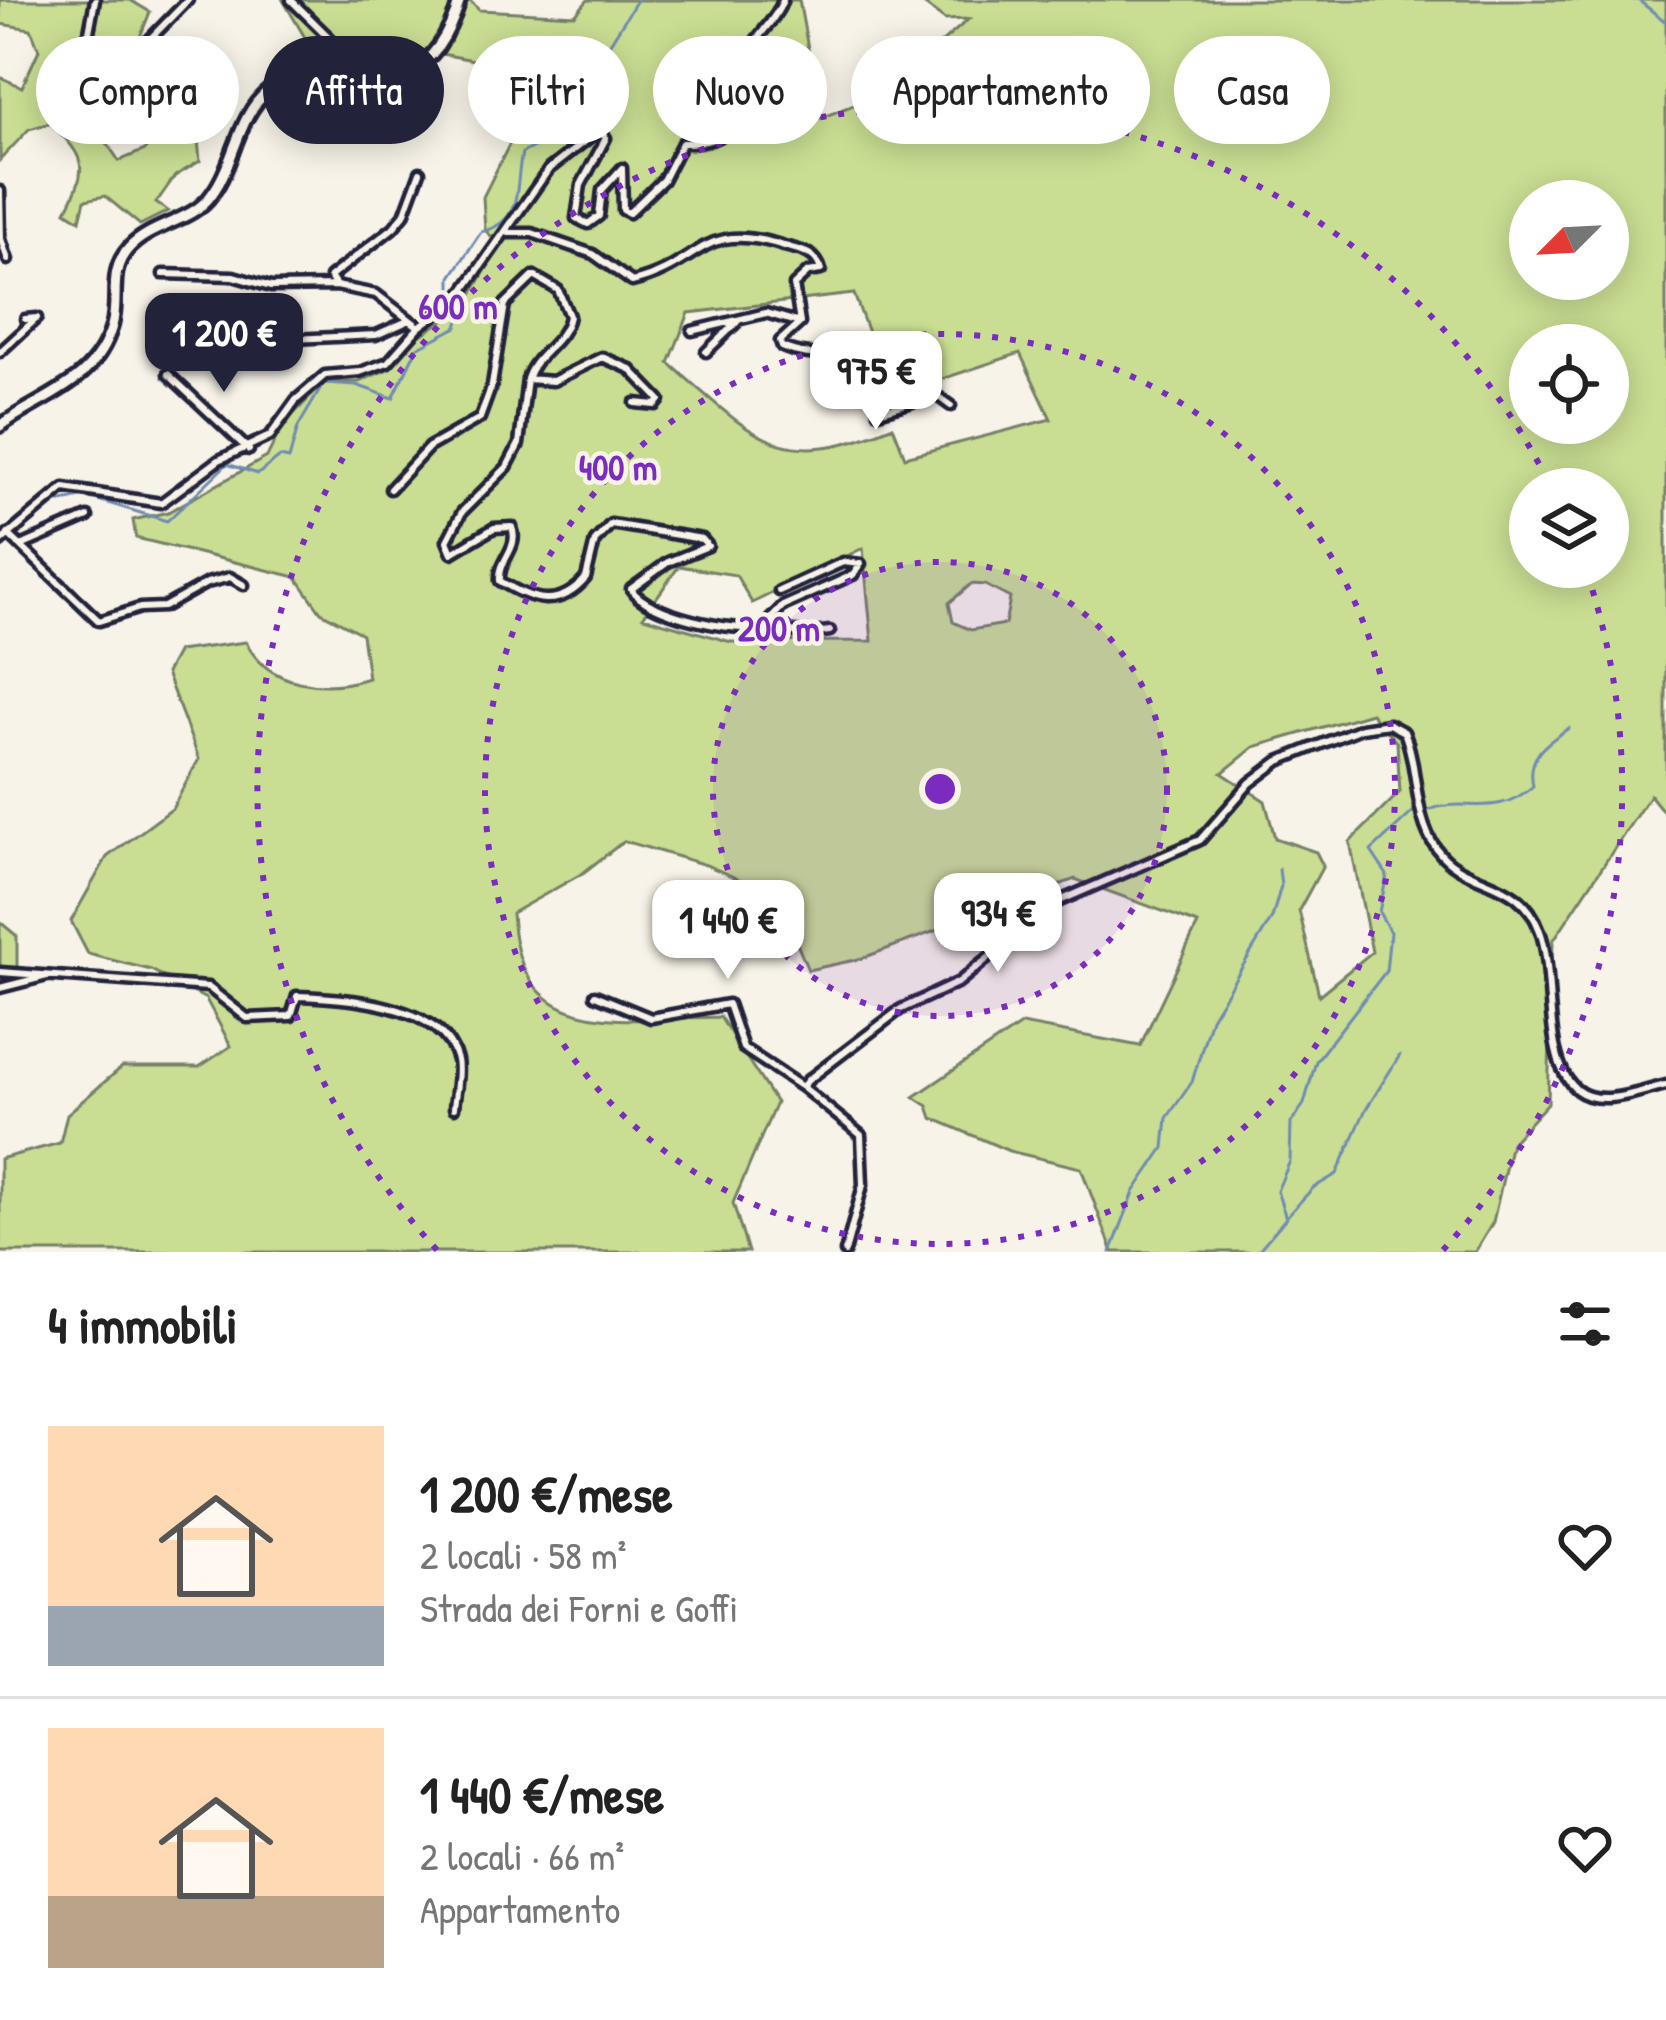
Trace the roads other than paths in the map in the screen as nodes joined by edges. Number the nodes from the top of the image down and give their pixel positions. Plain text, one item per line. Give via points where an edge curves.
1 (95, 0) edge
2 (188, 0) edge
3 (290, 0) edge
4 (460, 0) edge
5 (783, 0) edge
6 (327, 36) edge
7 (442, 36) edge
8 (263, 95) edge
9 (420, 172) dead end
10 (0, 191) edge
11 (506, 234) junction
12 (8, 260) dead end
13 (163, 274) dead end
14 (336, 286) junction
15 (25, 319) dead end
16 (410, 320) junction
17 (740, 320) junction
18 (800, 323) junction
19 (419, 326) junction
20 (692, 331) dead end
21 (293, 339) dead end
22 (0, 352) edge
23 (706, 352) dead end
24 (168, 374) dead end
25 (527, 379) junction
26 (635, 404) dead end
27 (951, 406) dead end
28 (0, 425) edge
29 (249, 450) junction
30 (391, 489) dead end
31 (88, 517) dead end
32 (8, 535) junction
33 (0, 542) edge
34 (19, 544) junction
35 (244, 585) dead end
36 (779, 591) dead end
37 (764, 627) junction
38 (830, 631) dead end
39 (0, 971) edge
40 (50, 974) junction
41 (0, 988) edge
42 (595, 995) dead end
43 (1666, 1085) edge
44 (802, 1087) junction
45 (454, 1108) dead end
46 (845, 1252) edge

1 - 2 street via 77,96 94,115
3 - 6 street
4 - 7 main road
5 - 11 street via 743,62 729,130 682,143 663,180 629,213 622,168 588,224 577,218 580,185 606,138 599,130 549,169
8 - 28 main road via 211,196 141,236 120,259 112,327 96,361 74,384
9 - 14 street via 404,215 335,270
10 - 12 street
11 - 18 street via 532,232 593,254 632,282 730,234 753,235 808,252 822,266 794,285
11 - 19 street via 459,298
13 - 14 street
14 - 16 street via 376,294
15 - 22 street via 37,318
16 - 19 street
16 - 21 street via 376,335
17 - 18 street via 766,313
17 - 20 street
17 - 23 street
18 - 27 street via 782,347 807,358 865,356 875,363 878,412 936,394
19 - 29 street via 388,362 325,375
24 - 29 street
25 - 26 street via 553,381 602,357 630,369 660,400
25 - 30 street via 568,325 562,297 540,276 505,304 480,418 429,447
25 - 37 street via 519,443 507,467 462,512 452,553 494,528 512,527 500,580 540,601 576,590 610,524 702,539 708,546 634,582 635,597 732,629
29 - 32 street via 219,460 161,503 55,491
31 - 34 street
32 - 33 street
32 - 34 street
34 - 35 street via 99,621 184,600 207,583 230,578
36 - 37 street via 843,562 861,564 784,606
37 - 38 street
39 - 40 street
40 - 41 street
40 - 45 street via 208,987 247,1018 291,1016 297,996 358,998 401,1010 440,1035 457,1060
42 - 44 street via 651,1018 728,1004 743,1048
43 - 44 street via 1601,1099 1570,1083 1556,1059 1539,927 1509,888 1469,874 1434,845 1408,740 1388,724 1279,760 1200,840 1055,902 959,982 901,1010
44 - 46 street via 861,1135 863,1185

